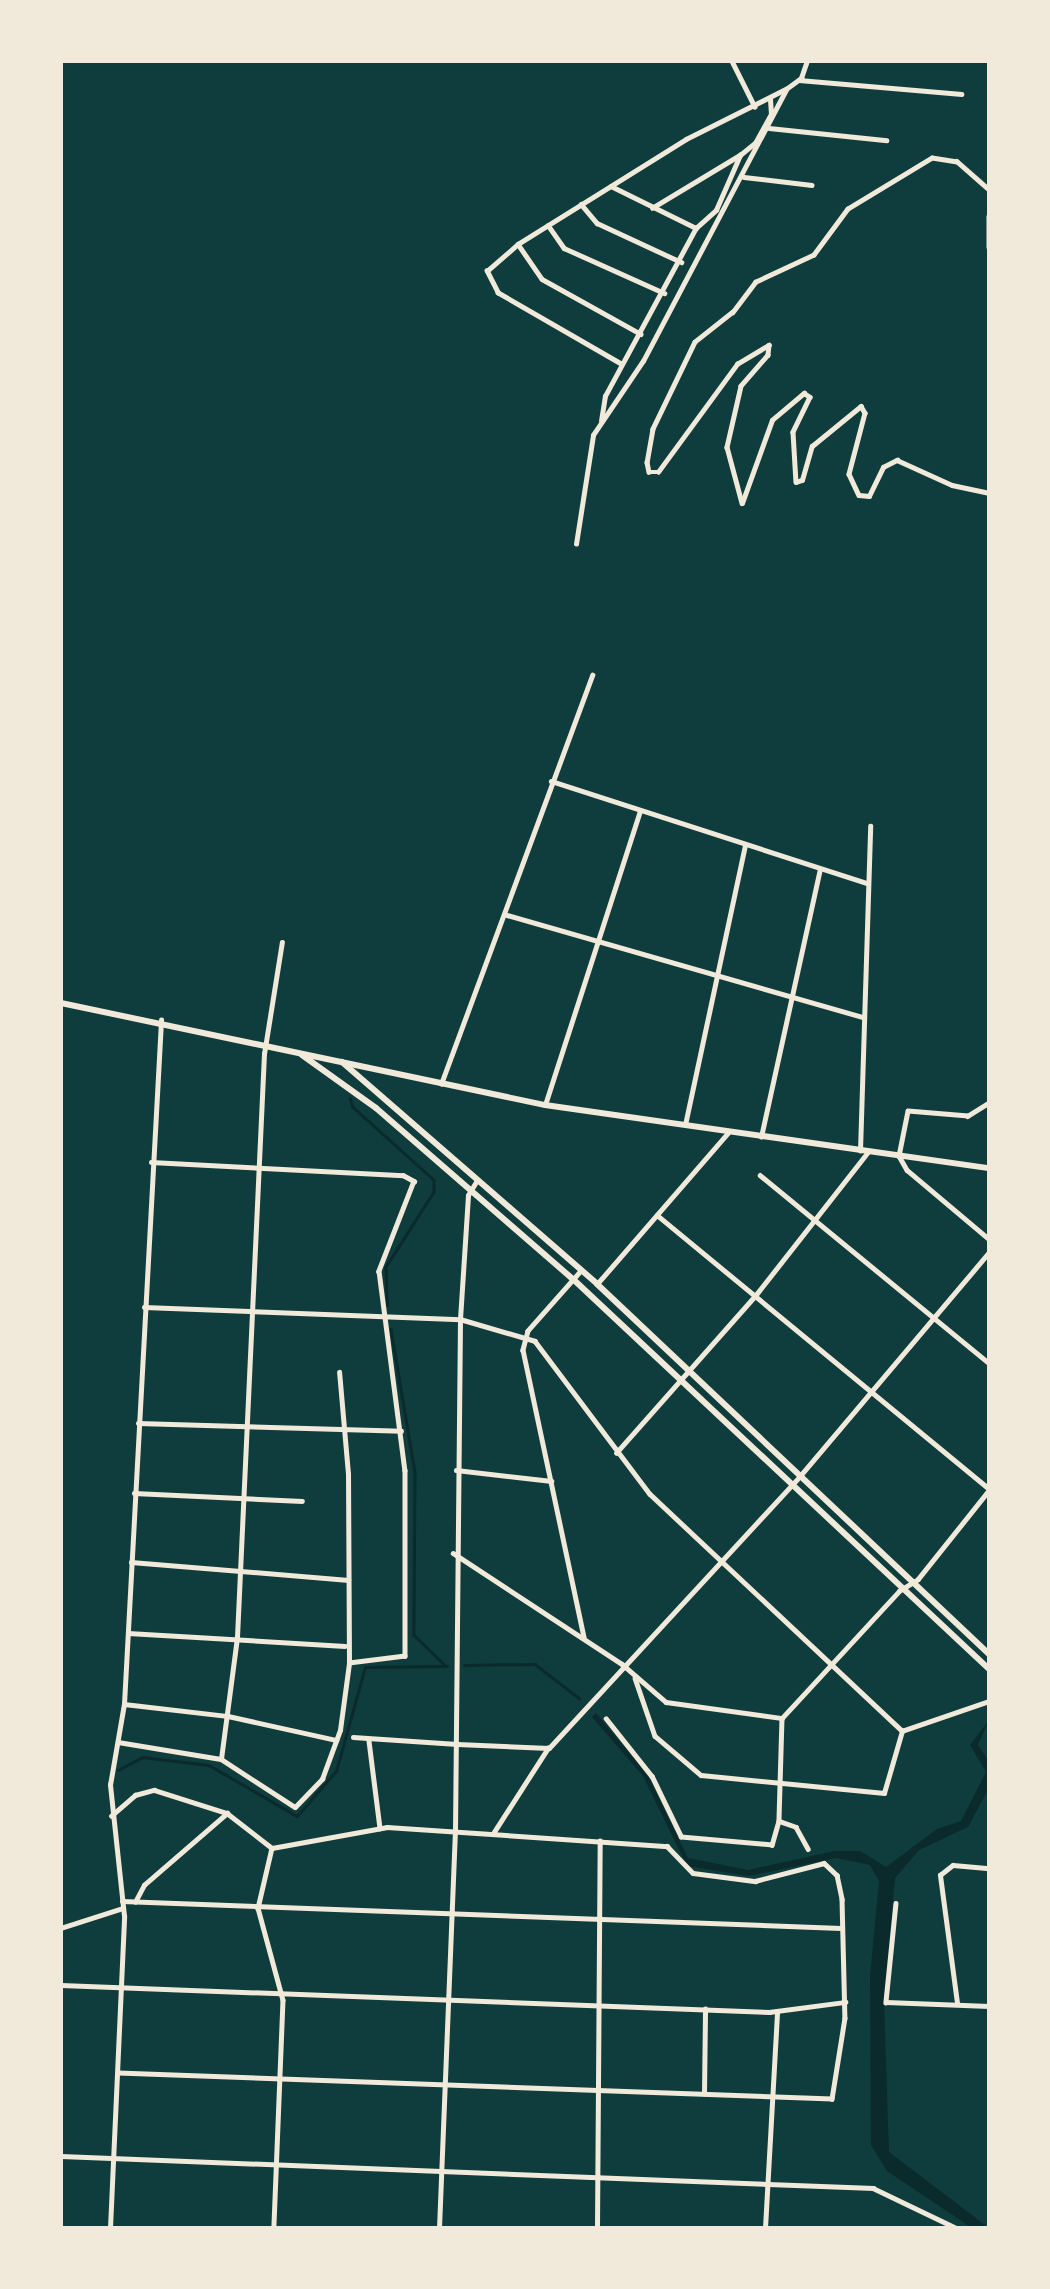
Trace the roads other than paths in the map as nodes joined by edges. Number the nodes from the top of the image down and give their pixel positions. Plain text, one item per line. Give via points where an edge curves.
1 (732, 61) edge
2 (807, 61) edge
3 (799, 80) junction
4 (786, 89) junction
5 (961, 94) dead end
6 (770, 99) junction
7 (755, 107) junction
8 (769, 128) junction
9 (886, 140) dead end
10 (740, 155) junction
11 (744, 177) junction
12 (812, 185) dead end
13 (611, 187) junction
14 (989, 190) edge
15 (581, 204) junction
16 (652, 208) junction
17 (989, 216) edge
18 (548, 225) junction
19 (696, 228) junction
20 (518, 244) junction
21 (989, 247) edge
22 (681, 262) junction
23 (664, 293) junction
24 (641, 334) junction
25 (621, 364) junction
26 (601, 421) junction
27 (989, 493) edge
28 (576, 544) dead end
29 (592, 675) dead end
30 (551, 781) junction
31 (640, 811) junction
32 (870, 826) dead end
33 (744, 845) junction
34 (820, 869) junction
35 (866, 883) junction
36 (507, 915) junction
37 (282, 942) dead end
38 (596, 943) junction
39 (716, 977) junction
40 (792, 998) junction
41 (61, 1003) edge
42 (863, 1017) junction
43 (161, 1020) junction
44 (266, 1042) junction
45 (291, 1049) junction
46 (341, 1061) junction
47 (441, 1084) junction
48 (989, 1103) edge
49 (545, 1105) junction
50 (685, 1127) junction
51 (728, 1133) junction
52 (761, 1137) junction
53 (864, 1151) junction
54 (900, 1156) junction
55 (151, 1163) junction
56 (258, 1168) junction
57 (989, 1168) edge
58 (760, 1175) dead end
59 (477, 1180) junction
60 (470, 1188) junction
61 (657, 1215) junction
62 (816, 1222) junction
63 (989, 1239) edge
64 (989, 1252) edge
65 (582, 1271) junction
66 (574, 1280) junction
67 (597, 1284) junction
68 (755, 1296) junction
69 (144, 1307) junction
70 (251, 1314) junction
71 (934, 1318) junction
72 (381, 1319) junction
73 (460, 1319) junction
74 (525, 1336) junction
75 (989, 1363) edge
76 (339, 1372) dead end
77 (691, 1372) junction
78 (684, 1382) junction
79 (872, 1392) junction
80 (138, 1423) junction
81 (246, 1426) junction
82 (344, 1430) junction
83 (401, 1431) junction
84 (616, 1453) junction
85 (456, 1470) junction
86 (800, 1476) junction
87 (551, 1481) junction
88 (792, 1485) junction
89 (989, 1490) edge
90 (134, 1493) junction
91 (243, 1497) junction
92 (302, 1501) dead end
93 (453, 1553) junction
94 (721, 1561) junction
95 (131, 1562) junction
96 (240, 1568) junction
97 (348, 1580) junction
98 (912, 1583) junction
99 (903, 1588) junction
100 (128, 1633) junction
101 (237, 1637) junction
102 (584, 1638) junction
103 (345, 1646) junction
104 (989, 1654) edge
105 (349, 1663) junction
106 (622, 1664) junction
107 (830, 1664) junction
108 (989, 1670) edge
109 (635, 1677) junction
110 (989, 1701) edge
111 (124, 1704) junction
112 (228, 1716) junction
113 (782, 1718) junction
114 (606, 1719) dead end
115 (902, 1731) junction
116 (353, 1737) dead end
117 (335, 1740) junction
118 (369, 1741) junction
119 (118, 1742) junction
120 (457, 1744) junction
121 (549, 1748) junction
122 (221, 1759) junction
123 (779, 1785) junction
124 (228, 1813) junction
125 (111, 1816) junction
126 (779, 1821) junction
127 (380, 1828) junction
128 (455, 1831) junction
129 (494, 1833) junction
130 (600, 1841) junction
131 (272, 1848) junction
132 (808, 1849) dead end
133 (989, 1868) edge
134 (135, 1902) junction
135 (896, 1903) dead end
136 (123, 1905) junction
137 (258, 1908) junction
138 (450, 1915) junction
139 (599, 1920) junction
140 (61, 1928) edge
141 (840, 1928) junction
142 (61, 1985) edge
143 (121, 1987) junction
144 (282, 1994) junction
145 (447, 2000) junction
146 (845, 2002) junction
147 (957, 2003) junction
148 (600, 2006) junction
149 (989, 2006) edge
150 (705, 2009) junction
151 (777, 2012) junction
152 (118, 2073) junction
153 (279, 2078) junction
154 (445, 2085) junction
155 (599, 2091) junction
156 (704, 2094) junction
157 (772, 2098) junction
158 (61, 2155) edge
159 (113, 2158) junction
160 (276, 2165) junction
161 (441, 2171) junction
162 (598, 2176) junction
163 (767, 2185) junction
164 (110, 2228) edge
165 (274, 2228) edge
166 (439, 2228) edge
167 (597, 2228) edge
168 (765, 2228) edge
169 (956, 2228) edge

1 - 7 street
2 - 3 street
3 - 4 street
3 - 5 street
4 - 6 street
4 - 8 street
6 - 7 street
6 - 10 street via 771,114
7 - 13 street via 686,139
8 - 9 street
8 - 11 street
10 - 16 street
10 - 19 street via 716,210
11 - 12 street
11 - 26 street via 643,360
13 - 15 street
13 - 16 street
14 - 27 street via 957,162 932,158 848,209 814,255 756,282 733,312 695,342 653,429 647,461 649,472 657,472 737,364 769,345 768,355 741,386 727,447 742,503 772,420 804,393 810,397 793,432 796,482 802,480 812,446 861,406 865,413 849,474 859,495 869,496 883,467 897,460 951,485
15 - 18 street
15 - 22 street via 597,223
16 - 19 street
17 - 21 street
18 - 20 street
18 - 23 street via 564,248
19 - 22 street
20 - 24 street via 542,279
20 - 25 street via 487,271 498,293
22 - 23 street
23 - 24 street
24 - 25 street
25 - 26 street via 603,400
26 - 28 street via 580,487
29 - 30 street
30 - 31 street
30 - 36 street
31 - 33 street
31 - 38 street
32 - 35 street
33 - 34 street
33 - 39 street
34 - 35 street
34 - 40 street
35 - 42 street
36 - 38 street
36 - 47 street
37 - 44 street
38 - 39 street
38 - 49 street
39 - 40 street
39 - 50 street
40 - 42 street
40 - 52 street
41 - 43 main road
42 - 53 street
43 - 44 main road
43 - 55 street
44 - 45 main road
44 - 56 street
45 - 46 main road
45 - 60 main road via 333,1072
46 - 47 main road
46 - 59 main road
47 - 49 main road
48 - 54 street via 968,1116 908,1111
49 - 50 main road
50 - 51 main road
51 - 52 main road
51 - 61 street
52 - 53 main road
53 - 54 main road
53 - 62 street
54 - 57 main road
54 - 63 street via 907,1170
55 - 56 street
55 - 69 street
56 - 70 street
56 - 72 street via 412,1177 412,1197 380,1263
58 - 62 street
59 - 60 street
59 - 65 main road
60 - 66 main road
60 - 73 street
61 - 67 street
61 - 68 street
62 - 68 street
62 - 71 street
64 - 71 street
65 - 66 street
65 - 67 main road
66 - 74 street
66 - 78 main road
67 - 77 main road
68 - 77 street
68 - 79 street
69 - 70 street
69 - 80 street
70 - 72 street
70 - 81 street
71 - 75 street
71 - 79 street
72 - 73 street
72 - 83 street
73 - 74 street
73 - 85 street
74 - 84 street via 541,1346
74 - 87 street
76 - 82 street
77 - 78 street
77 - 86 main road
78 - 84 street
78 - 88 main road
79 - 86 street
79 - 89 street
80 - 81 street
80 - 90 street
81 - 82 street
81 - 91 street
82 - 83 street
82 - 97 street
83 - 105 street via 405,1656
84 - 94 street
85 - 87 street
85 - 93 street
86 - 88 street
86 - 98 main road
87 - 102 street
88 - 94 street
88 - 99 main road
89 - 98 street
90 - 91 street
90 - 95 street
91 - 92 street
91 - 96 street
93 - 102 street
93 - 120 street
94 - 106 street
94 - 107 street
95 - 96 street
95 - 100 street
96 - 97 street
96 - 101 street
97 - 103 street
98 - 99 street
98 - 104 main road
99 - 107 street
99 - 108 main road
100 - 101 street
100 - 111 street
101 - 103 street
101 - 112 street
102 - 106 street
103 - 105 street
105 - 117 street
106 - 109 street
106 - 121 street
107 - 113 street
107 - 115 street
109 - 113 street via 666,1702
109 - 123 street via 655,1736 689,1770
110 - 115 street
111 - 112 street
111 - 119 street
112 - 117 street
112 - 122 street
113 - 123 street
114 - 126 street via 652,1777 681,1838 772,1845
115 - 123 street via 884,1793
116 - 118 street
117 - 122 street via 322,1779 295,1807
118 - 120 street
118 - 127 street
119 - 122 street
119 - 125 street
120 - 121 street
120 - 128 street
121 - 129 street
123 - 126 street
124 - 125 street via 149,1790
124 - 131 street
124 - 134 street via 144,1885
125 - 136 street
126 - 132 street via 796,1827
127 - 128 street
127 - 131 street
128 - 129 street
128 - 138 street
129 - 130 street
130 - 139 street
130 - 141 street via 670,1849 687,1869 710,1877 765,1880 831,1865 841,1890
131 - 137 street
133 - 147 street via 948,1866 940,1875
134 - 136 street
134 - 137 street
135 - 147 street via 886,2002
136 - 140 street
136 - 143 street
137 - 138 street
137 - 144 street
138 - 139 street
138 - 145 street
139 - 141 street
139 - 148 street
141 - 146 street
142 - 143 street
143 - 144 street
143 - 152 street
144 - 145 street
144 - 153 street
145 - 148 street
145 - 154 street
146 - 151 street
146 - 157 street via 832,2099
147 - 149 street
148 - 150 street
148 - 155 street
150 - 151 street
150 - 156 street
151 - 157 street
152 - 153 street
152 - 159 street
153 - 154 street
153 - 160 street
154 - 155 street
154 - 161 street
155 - 156 street
155 - 162 street
156 - 157 street
157 - 163 street
158 - 159 street
159 - 160 street
159 - 164 street
160 - 161 street
160 - 165 street
161 - 162 street
161 - 166 street
162 - 163 street
162 - 167 street
163 - 168 street
163 - 169 street via 882,2189

